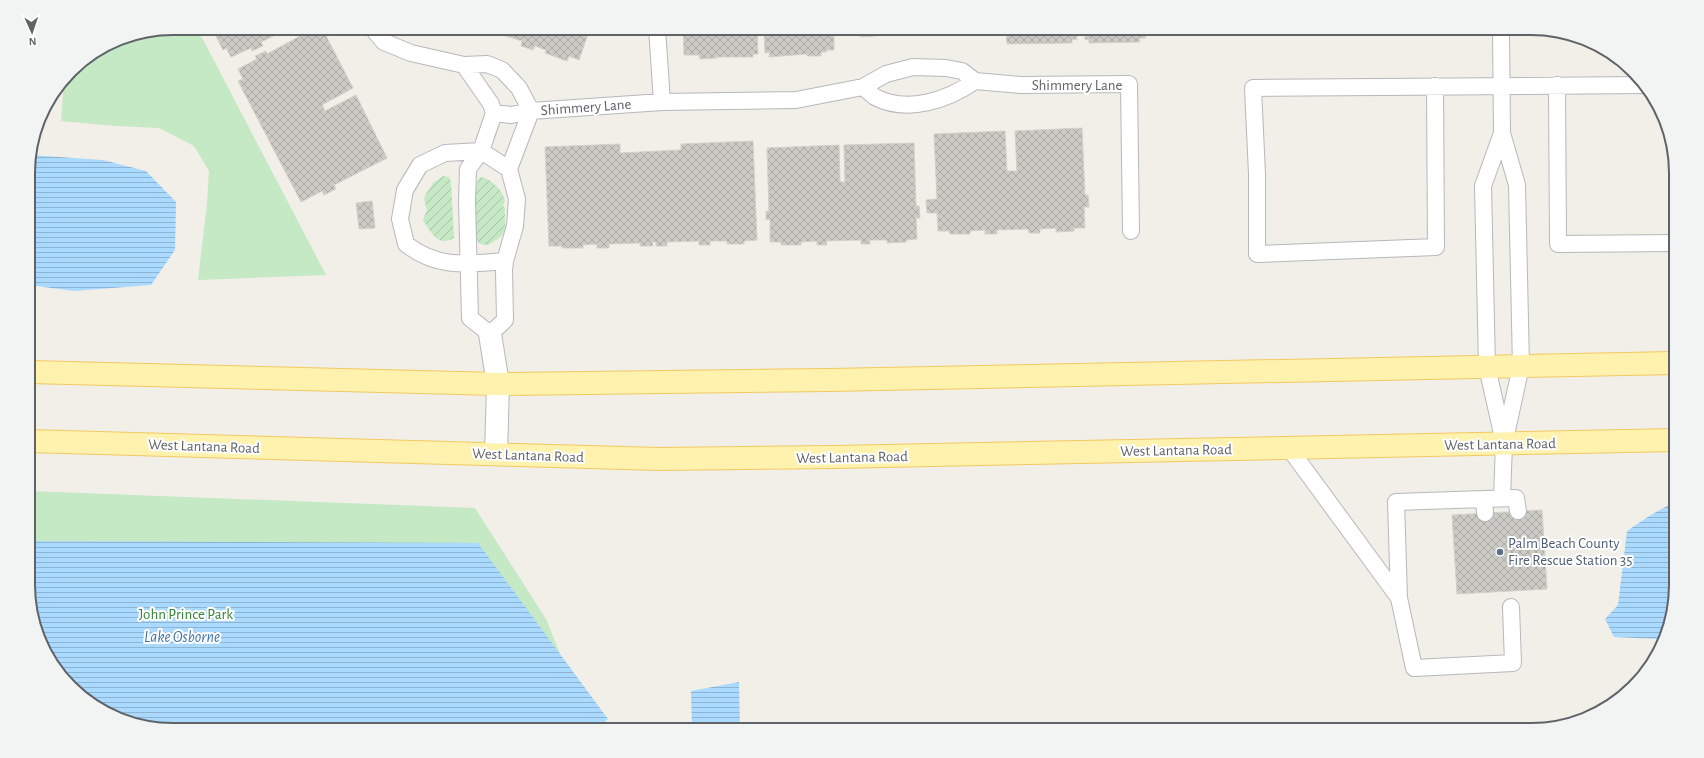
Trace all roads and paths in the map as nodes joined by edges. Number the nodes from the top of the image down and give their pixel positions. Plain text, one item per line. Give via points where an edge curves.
1 (378, 35) edge
2 (657, 35) edge
3 (1501, 35) edge
4 (464, 65) junction
5 (975, 80) junction
6 (1557, 85) junction
7 (1638, 85) edge
8 (1435, 86) junction
9 (1502, 86) junction
10 (863, 87) junction
11 (662, 102) junction
12 (531, 111) junction
13 (494, 113) junction
14 (1502, 133) junction
15 (481, 151) junction
16 (509, 169) junction
17 (1131, 231) dead end
18 (1669, 243) edge
19 (505, 261) junction
20 (468, 264) junction
21 (490, 334) junction
22 (1669, 363) edge
23 (1521, 366) junction
24 (1487, 367) junction
25 (35, 372) edge
26 (498, 384) junction
27 (1669, 440) edge
28 (35, 441) edge
29 (1504, 444) junction
30 (1289, 448) junction
31 (496, 454) junction
32 (1502, 498) junction
33 (1518, 511) dead end
34 (1399, 598) junction
35 (1511, 607) dead end

1 - 4 lane via 384,42 411,53
2 - 11 lane
3 - 9 lane
4 - 12 lane via 487,64 502,70 520,88
4 - 13 lane via 491,104
5 - 10 lane, Shimmery Lane via 962,72 946,68 913,67 886,74
5 - 10 lane via 936,101 920,104 894,103 876,97
5 - 17 lane, Shimmery Lane via 1020,85 1129,84
6 - 7 lane
6 - 9 lane
6 - 18 lane via 1558,244
8 - 8 lane via 1253,88 1257,254 1436,247
8 - 9 lane
9 - 14 lane
10 - 11 lane, Shimmery Lane via 796,100
11 - 12 lane, Shimmery Lane
12 - 13 lane via 511,115
12 - 16 lane, Shimmery Lane
13 - 15 lane
14 - 23 lane via 1517,185
14 - 24 lane via 1483,186
15 - 16 lane
15 - 20 lane via 468,169
15 - 20 lane via 445,153 420,165 405,190 400,219 406,244 417,253 453,264
16 - 19 lane via 517,199 516,226
19 - 20 lane
19 - 21 lane via 505,320
20 - 21 lane via 470,318
21 - 26 street
22 - 23 main road
23 - 24 main road
23 - 29 lane
24 - 26 main road
24 - 29 lane
25 - 26 main road
26 - 31 street
27 - 29 main road, West Lantana Road
28 - 31 main road, West Lantana Road
29 - 30 main road, West Lantana Road
29 - 32 lane
30 - 31 main road, West Lantana Road via 660,459
30 - 34 lane
32 - 33 lane via 1516,498
32 - 34 lane via 1484,506 1396,502
34 - 35 lane via 1414,668 1513,663

